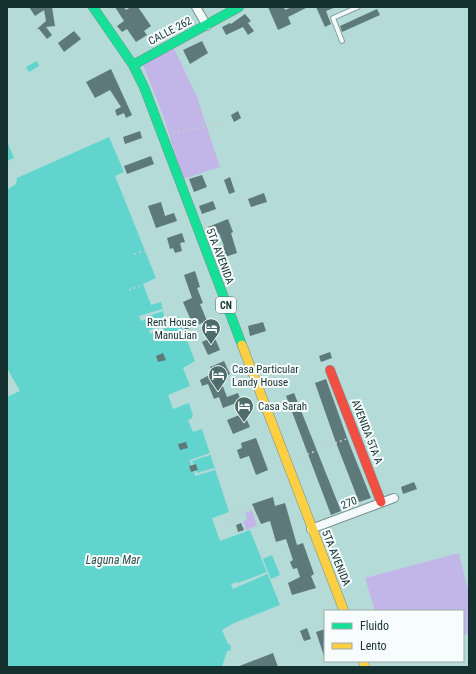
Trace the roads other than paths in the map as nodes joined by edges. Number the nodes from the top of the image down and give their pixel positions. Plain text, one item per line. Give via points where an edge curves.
1 (93, 7) edge
2 (196, 7) edge
3 (239, 7) edge
4 (358, 7) edge
5 (348, 9) edge
6 (206, 26) junction
7 (342, 41) dead end
8 (133, 64) junction
9 (330, 370) dead end
10 (394, 498) dead end
11 (381, 502) junction
12 (311, 529) junction
13 (344, 610) edge

1 - 8 main road, 5TA AVENIDA / CN
2 - 6 street
3 - 6 main road, CALLE 262
4 - 5 lane
5 - 7 lane via 332,18
6 - 8 main road, CALLE 262
8 - 12 main road, 5TA AVENIDA / CN via 163,134
9 - 11 main road, AVENIDA 5TA A
10 - 11 street, 270
11 - 12 street, 270
12 - 13 main road, 5TA AVENIDA / CN

